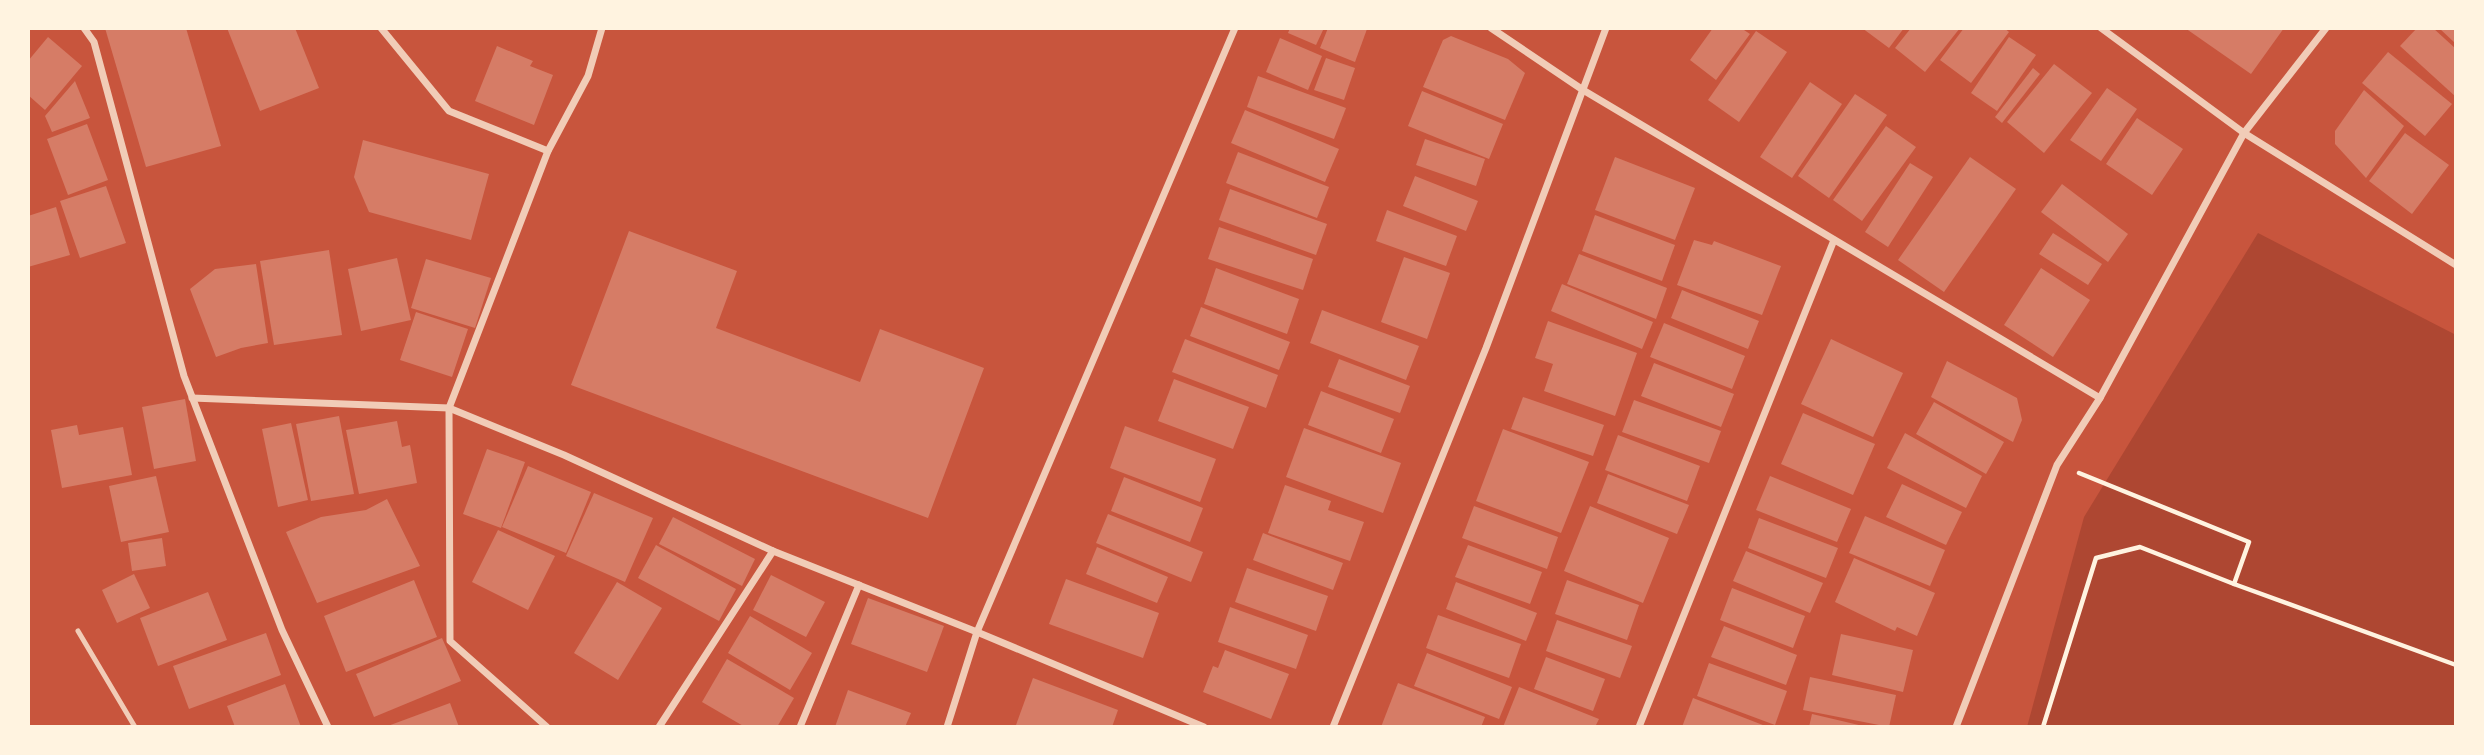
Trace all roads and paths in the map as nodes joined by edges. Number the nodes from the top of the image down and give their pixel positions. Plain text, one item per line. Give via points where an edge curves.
1 (85, 28) edge
2 (381, 28) edge
3 (602, 28) edge
4 (1236, 28) edge
5 (1491, 28) edge
6 (1606, 28) edge
7 (2101, 28) edge
8 (2326, 28) edge
9 (1583, 90) junction
10 (2244, 133) junction
11 (548, 151) junction
12 (1835, 240) junction
13 (2456, 265) edge
14 (192, 398) junction
15 (2100, 398) junction
16 (449, 408) junction
17 (2057, 465) junction
18 (773, 551) junction
19 (2234, 584) junction
20 (859, 585) junction
21 (78, 631) dead end
22 (977, 632) junction
23 (2456, 665) edge
24 (135, 727) edge
25 (328, 727) edge
26 (547, 727) edge
27 (659, 727) edge
28 (800, 727) edge
29 (947, 727) edge
30 (1204, 727) edge
31 (1333, 727) edge
32 (1639, 727) edge
33 (1956, 727) edge
34 (2043, 727) edge

1 - 14 street via 94,42
2 - 11 street via 449,111
3 - 11 street via 588,76
4 - 22 street
5 - 9 street
6 - 9 street
7 - 10 street
8 - 10 street
9 - 12 street
9 - 31 street via 1486,348
10 - 13 street
10 - 15 street
11 - 16 street
12 - 15 street
12 - 32 street
14 - 16 street
14 - 25 street via 282,630
15 - 17 street
16 - 18 street via 564,454
16 - 26 street via 450,641
17 - 19 path via 2249,542
17 - 33 street
18 - 20 street
18 - 27 street
19 - 23 path
19 - 34 path via 2140,547 2096,558
20 - 22 street
20 - 28 street
21 - 24 lane
22 - 29 street
22 - 30 street

